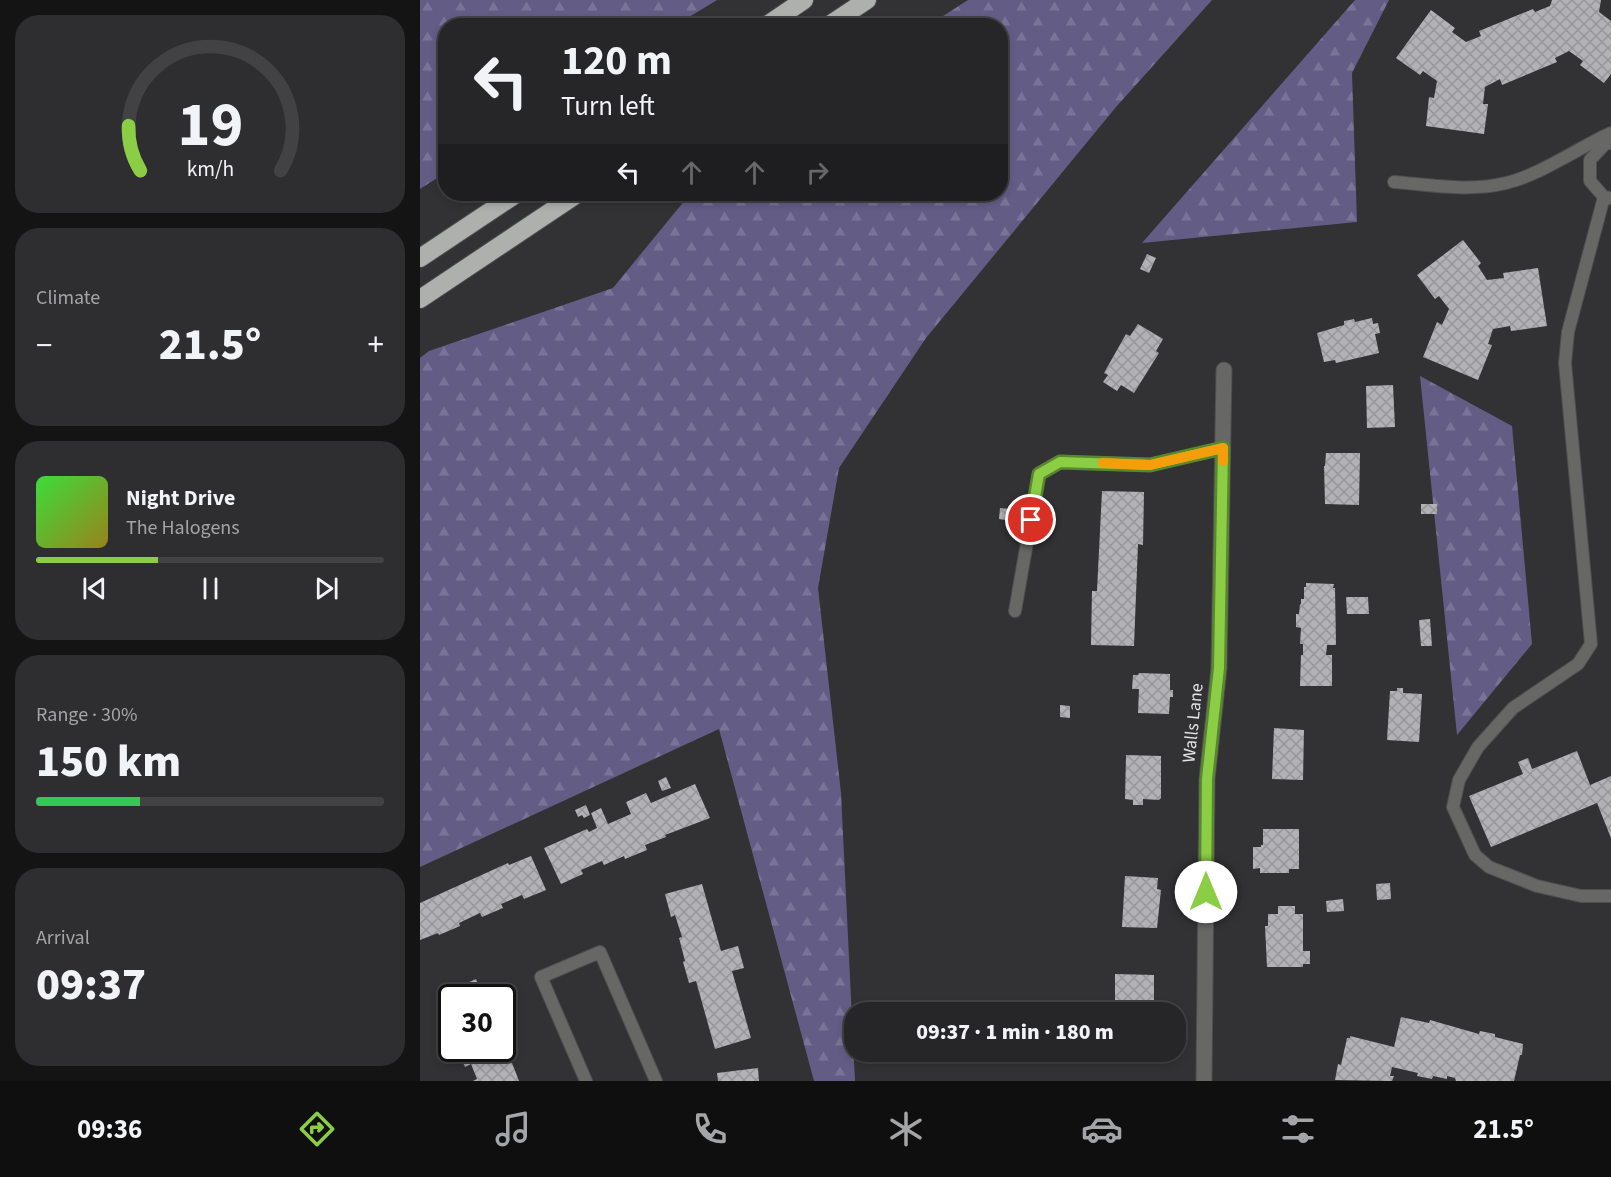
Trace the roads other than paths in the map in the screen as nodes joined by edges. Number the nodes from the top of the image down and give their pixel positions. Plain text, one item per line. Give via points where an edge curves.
1 (804, 0) edge
2 (867, 0) edge
3 (778, 18) edge
4 (840, 18) edge
5 (1607, 139) edge
6 (1395, 182) dead end
7 (1608, 197) edge
8 (506, 201) edge
9 (567, 201) edge
10 (420, 258) edge
11 (420, 299) edge
12 (1224, 370) dead end
13 (1223, 448) junction
14 (1015, 611) dead end
15 (1611, 896) edge
16 (586, 1081) edge
17 (656, 1081) edge
18 (1204, 1081) edge

1 - 3 highway
2 - 4 highway
5 - 6 lane via 1507,183 1473,188
5 - 7 lane via 1590,160 1590,181
7 - 15 lane via 1568,332 1565,363 1591,644 1578,664 1513,708 1479,747 1459,780 1453,807 1475,855 1489,867 1548,889 1581,896
8 - 10 highway
9 - 11 highway
12 - 13 street, Walls Lane
13 - 14 lane via 1150,465 1060,462 1039,474
13 - 18 street, Walls Lane via 1219,668 1207,779
16 - 17 lane via 541,976 600,952

